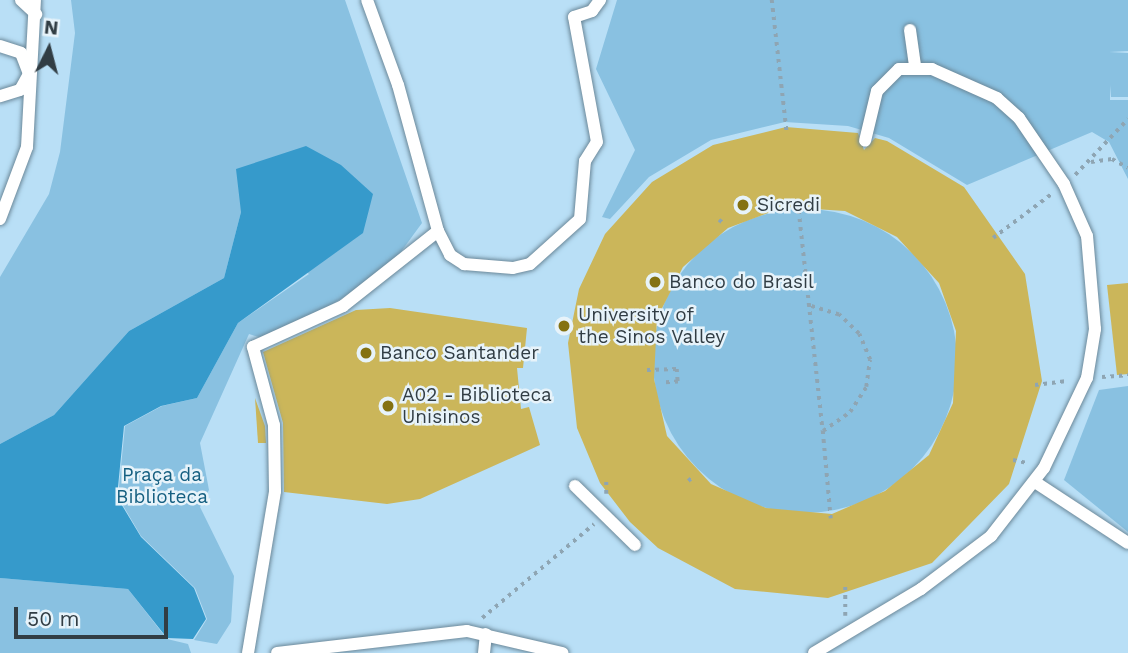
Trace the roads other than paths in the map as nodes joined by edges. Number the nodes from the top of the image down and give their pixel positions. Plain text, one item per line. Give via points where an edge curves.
1 (22, 0) edge
2 (366, 0) edge
3 (600, 0) edge
4 (36, 7) edge
5 (910, 30) dead end
6 (0, 46) edge
7 (915, 65) junction
8 (29, 74) junction
9 (0, 96) edge
10 (865, 141) dead end
11 (0, 219) edge
12 (438, 231) junction
13 (1035, 482) junction
14 (575, 486) dead end
15 (1128, 543) edge
16 (635, 545) dead end
17 (486, 634) junction
18 (248, 653) edge
19 (277, 653) edge
20 (484, 653) edge
21 (562, 653) edge
22 (814, 653) edge

1 - 4 lane
2 - 12 lane via 398,85
3 - 12 lane via 592,11 574,17 597,142 585,161 580,219 530,264 513,268 464,264 450,255
4 - 8 lane
5 - 7 lane
6 - 8 lane via 21,53
7 - 10 lane via 899,69 877,91
7 - 13 lane via 997,99 1019,118 1064,184 1087,236 1094,329 1087,378
8 - 9 lane via 20,90
8 - 11 lane via 27,147
12 - 18 lane via 343,306 253,347 274,425 275,491
13 - 15 lane
13 - 22 lane via 991,536 921,589
14 - 16 lane
17 - 19 lane via 467,631
17 - 20 lane
17 - 21 lane

